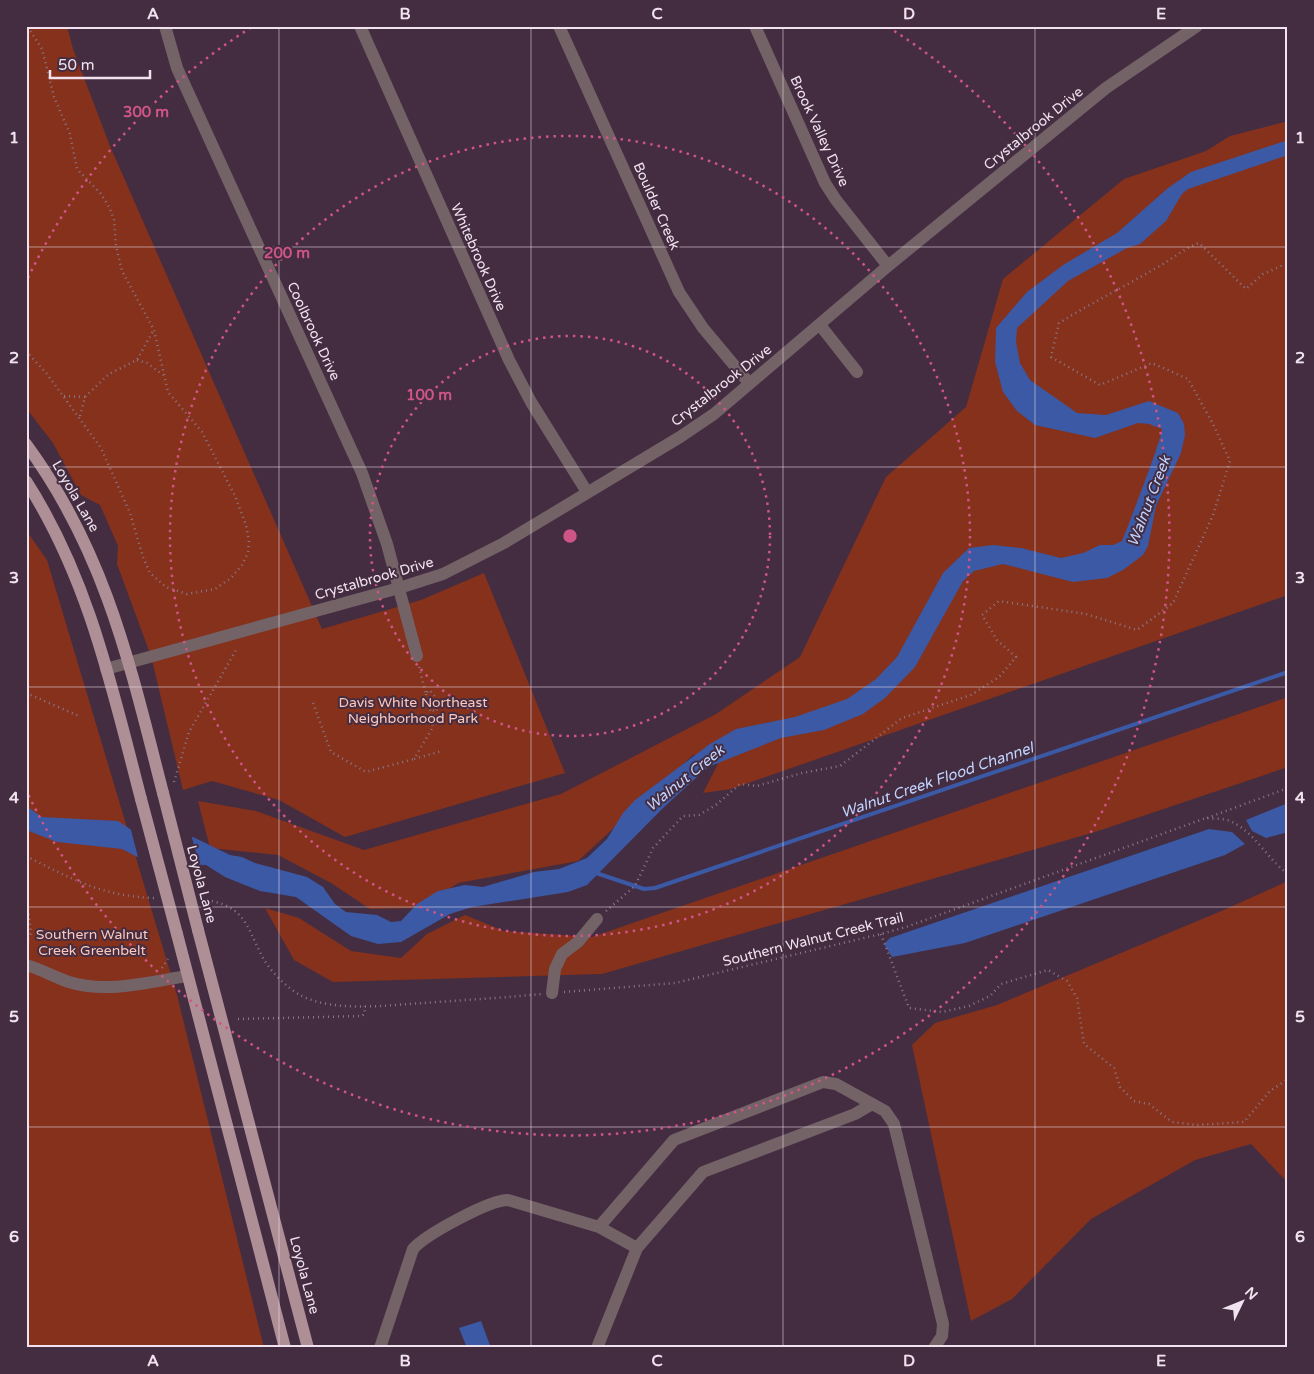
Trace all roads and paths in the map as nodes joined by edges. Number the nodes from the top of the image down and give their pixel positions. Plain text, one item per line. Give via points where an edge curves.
1 (27, 26) edge
2 (165, 26) edge
3 (360, 26) edge
4 (560, 26) edge
5 (754, 26) edge
6 (1198, 26) edge
7 (1182, 30) edge
8 (1288, 263) edge
9 (888, 266) junction
10 (820, 325) junction
11 (154, 330) junction
12 (26, 351) edge
13 (137, 360) junction
14 (857, 372) dead end
15 (163, 375) junction
16 (750, 383) junction
17 (64, 396) junction
18 (86, 397) junction
19 (79, 417) junction
20 (26, 444) edge
21 (26, 481) edge
22 (587, 492) junction
23 (399, 588) junction
24 (236, 650) dead end
25 (417, 656) joint
26 (129, 662) junction
27 (106, 668) junction
28 (26, 693) edge
29 (426, 694) junction
30 (313, 703) dead end
31 (430, 709) junction
32 (79, 716) dead end
33 (442, 751) dead end
34 (414, 759) junction
35 (173, 784) dead end
36 (1288, 788) edge
37 (1206, 818) junction
38 (26, 856) edge
39 (1288, 874) edge
40 (26, 894) edge
41 (145, 898) dead end
42 (203, 899) dead end
43 (597, 919) joint
44 (881, 934) junction
45 (26, 944) edge
46 (26, 965) edge
47 (209, 972) junction
48 (187, 976) junction
49 (552, 993) junction
50 (364, 1006) junction
51 (238, 1019) dead end
52 (1288, 1079) edge
53 (872, 1104) junction
54 (599, 1226) junction
55 (637, 1248) junction
56 (308, 1346) edge
57 (285, 1348) edge
58 (292, 1348) edge
59 (380, 1348) edge
60 (598, 1348) edge
61 (934, 1348) edge

1 - 11 path via 42,49 54,97 70,134 77,169 109,207 114,219 122,271
2 - 23 street, Coolbrook Drive via 177,68 362,472
3 - 22 street, Whitebrook Drive via 509,360
4 - 16 street, Boulder Creek via 679,292 703,328
5 - 9 street, Brook Valley Drive via 826,183
6 - 7 street, Crystalbrook Drive
7 - 9 street, Crystalbrook Drive
8 - 43 path via 1263,274 1246,289 1199,243 1059,323 1051,357 1100,385 1152,363 1188,379 1214,424 1230,462 1213,515 1173,603 1137,630 1086,614 999,602 982,616 997,640 1016,657 999,677 971,695 902,718 840,766 757,786 740,784 699,815 683,816 652,848 635,886
9 - 10 street, Crystalbrook Drive
10 - 14 street
10 - 16 street, Crystalbrook Drive
11 - 13 path
11 - 15 path
12 - 17 path
13 - 15 path via 148,363
13 - 18 path via 110,374
15 - 19 path via 172,400 202,432 246,525 248,553 231,578 214,589 187,594 166,587 150,573 130,513 108,463
16 - 22 street, Crystalbrook Drive via 714,414 680,437
17 - 18 path
17 - 19 path
18 - 19 path
20 - 26 main road, Loyola Lane via 51,479 89,549
21 - 27 main road via 72,564 90,611
22 - 23 street, Crystalbrook Drive via 472,560 443,574
23 - 25 street, Coolbrook Drive
23 - 26 street, Crystalbrook Drive
24 - 35 path via 189,732
25 - 29 path
26 - 27 street, Crystalbrook Drive
26 - 47 main road, Loyola Lane, bridge
27 - 48 main road, bridge
28 - 32 path
29 - 31 path
29 - 31 path via 430,690 434,693 438,707 436,712
30 - 34 path via 331,752 366,772
31 - 34 path via 434,727
33 - 34 path
36 - 37 path
37 - 39 path, Southern Walnut Creek Trail via 1229,821 1250,834 1272,861
37 - 44 path, Southern Walnut Creek Trail
38 - 41 path via 96,890
40 - 45 path via 31,932
42 - 50 path, Southern Walnut Creek Trail via 232,908 242,917 270,969 300,995 323,1003
43 - 49 street via 578,942 562,954 555,968
44 - 49 path, Southern Walnut Creek Trail via 676,983
44 - 52 path via 909,1008 942,1012 969,1006 990,996 1002,984 1048,970 1067,981 1077,998 1084,1044 1114,1068 1120,1087 1134,1101 1149,1104 1172,1122 1197,1125 1244,1122 1270,1091
46 - 48 street via 85,985 123,986
47 - 48 main road
47 - 56 main road, Loyola Lane
48 - 57 main road
49 - 50 path, Southern Walnut Creek Trail via 462,1002
50 - 51 path via 365,1014 362,1016
53 - 54 street via 836,1084 823,1082 674,1140
53 - 55 street via 856,1114 704,1172
53 - 61 street via 886,1111 894,1124 943,1324 942,1336
54 - 55 street
54 - 59 street via 508,1200 494,1201 418,1244 413,1250
55 - 60 street
56 - 58 main road

